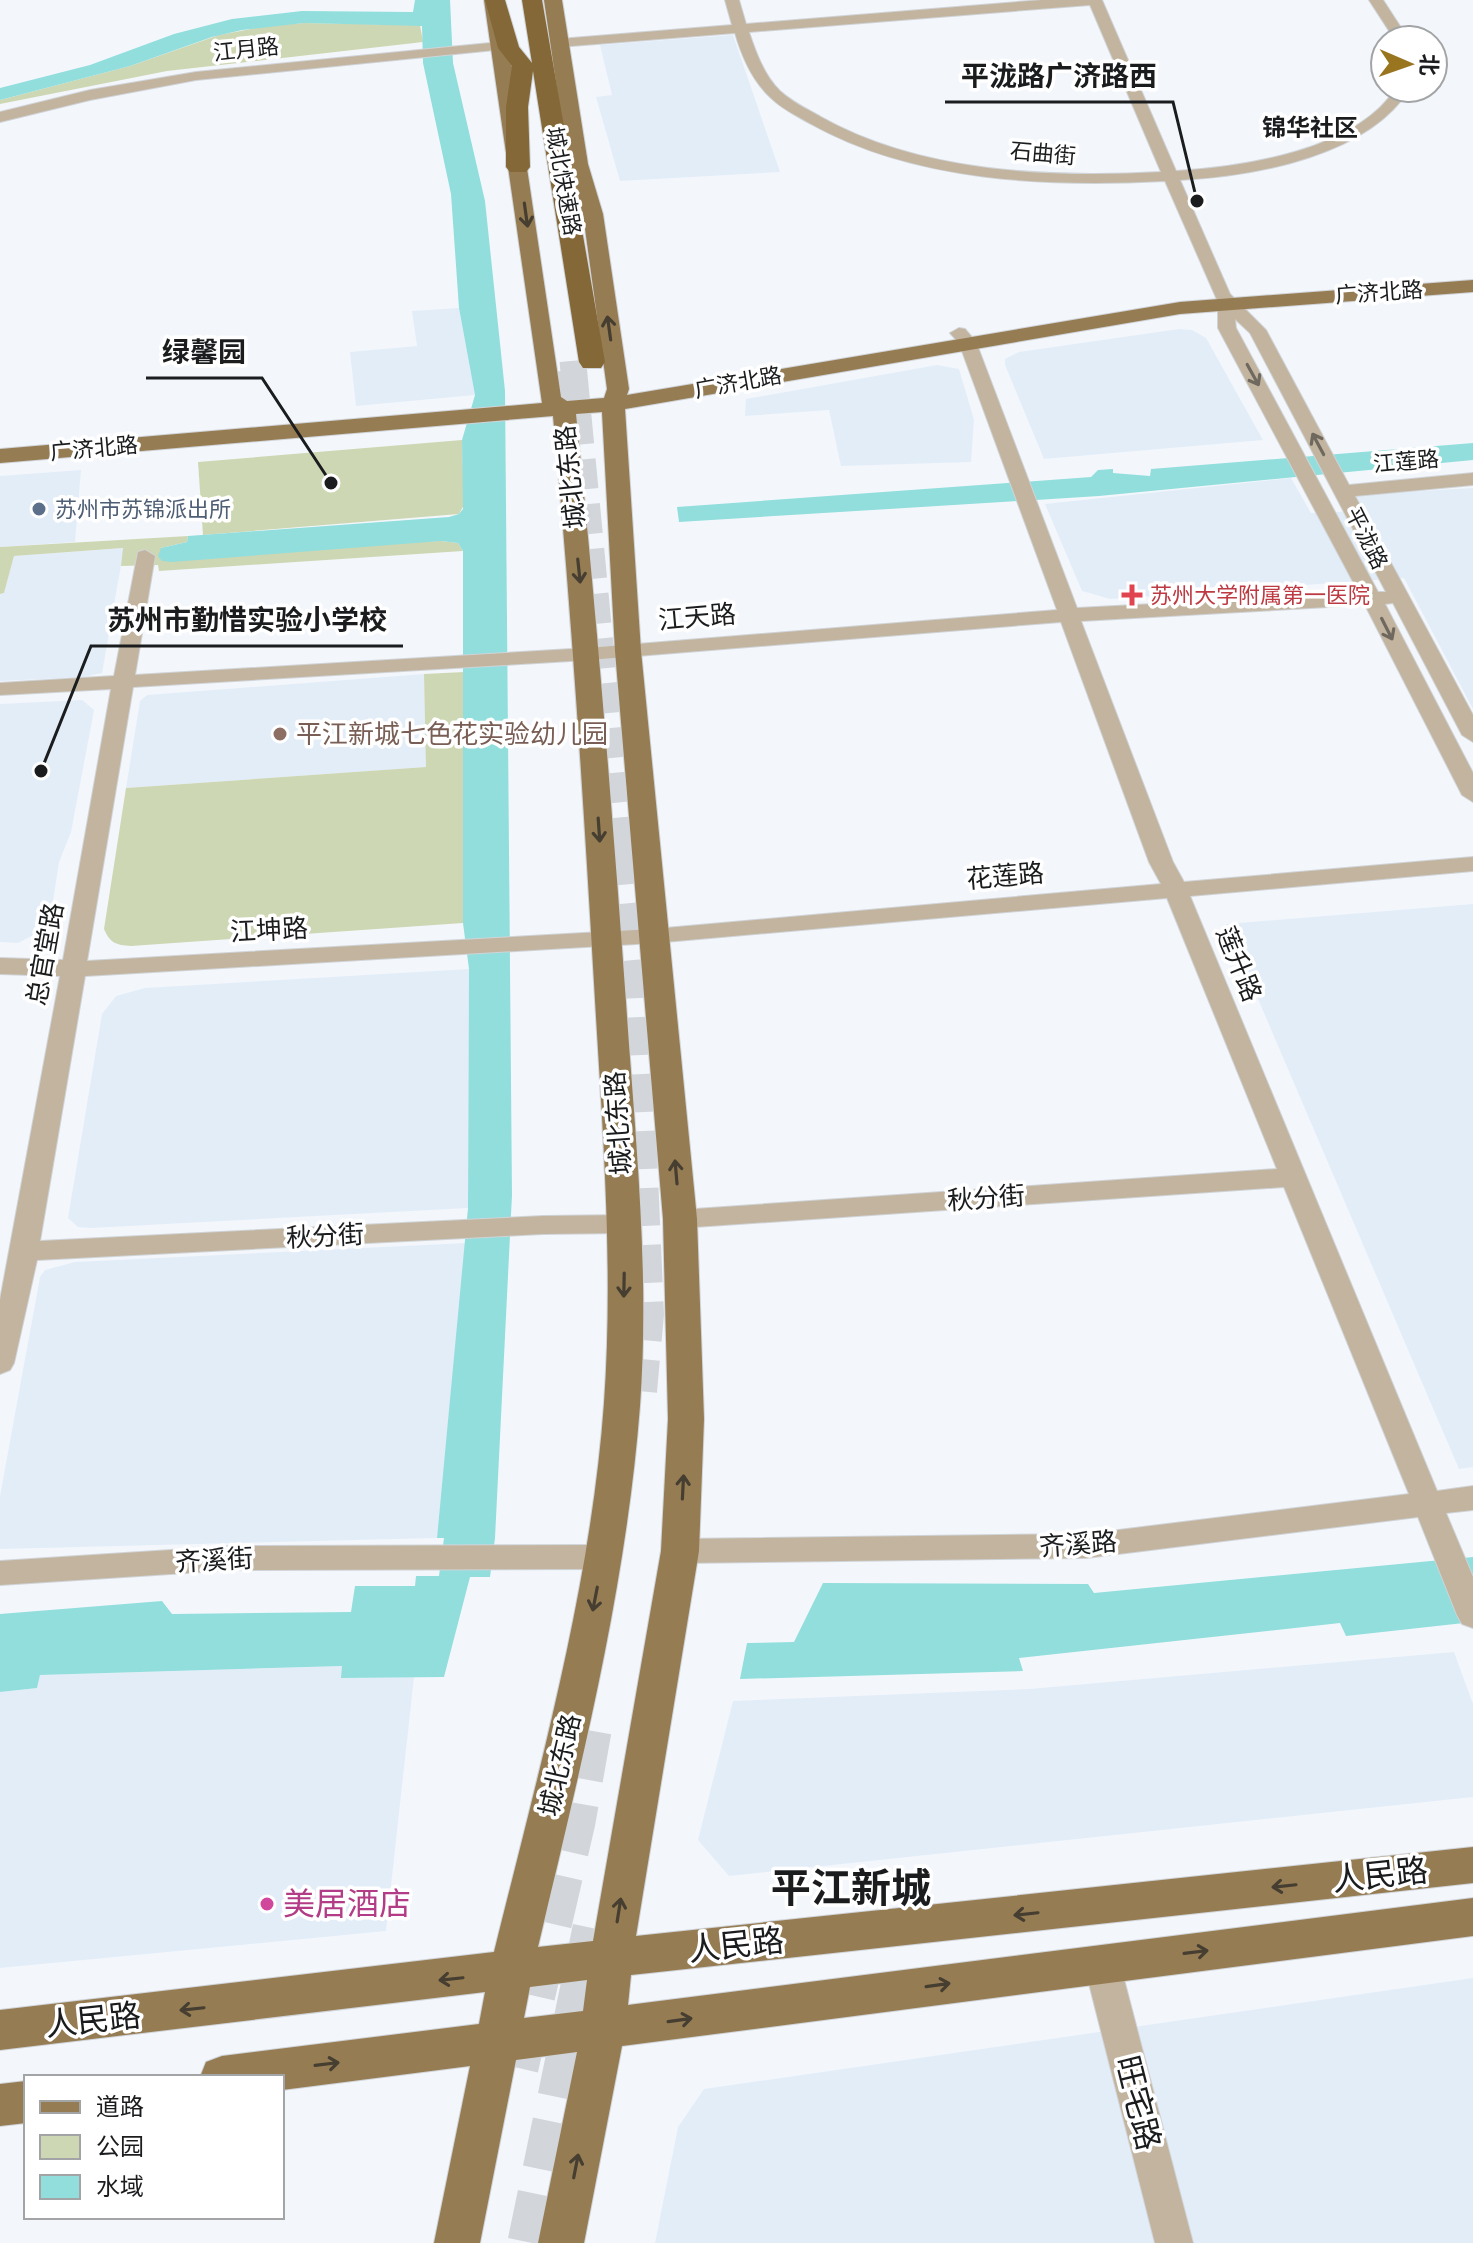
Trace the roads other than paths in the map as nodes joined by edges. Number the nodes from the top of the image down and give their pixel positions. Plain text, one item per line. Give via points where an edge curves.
1 (494, 0) edge
2 (512, 0) edge
3 (532, 0) edge
4 (550, 0) edge
5 (732, 0) edge
6 (1095, 0) edge
7 (1376, 0) edge
8 (1392, 24) edge
9 (740, 26) junction
10 (559, 43) junction
11 (500, 46) junction
12 (534, 65) junction
13 (1391, 104) edge
14 (0, 117) edge
15 (578, 164) junction
16 (518, 167) junction
17 (1171, 178) junction
18 (1468, 283) edge
19 (1224, 300) junction
20 (963, 338) junction
21 (581, 362) tunnel mouth
22 (615, 397) junction
23 (557, 404) junction
24 (460, 414) junction
25 (0, 448) edge
26 (0, 456) edge
27 (1473, 479) edge
28 (1342, 491) junction
29 (145, 556) dead end
30 (1398, 597) junction
31 (1371, 598) junction
32 (1069, 615) junction
33 (628, 651) junction
34 (588, 654) junction
35 (125, 681) junction
36 (0, 689) edge
37 (1473, 735) edge
38 (1473, 795) edge
39 (1473, 864) edge
40 (1175, 888) junction
41 (654, 936) junction
42 (606, 938) junction
43 (541, 943) joint
44 (0, 966) edge
45 (73, 968) junction
46 (1292, 1177) junction
47 (680, 1219) junction
48 (625, 1224) junction
49 (25, 1251) junction
50 (0, 1363) edge
51 (1473, 1498) edge
52 (1426, 1502) junction
53 (680, 1551) junction
54 (603, 1557) junction
55 (0, 1573) edge
56 (1473, 1615) edge
57 (1473, 1865) edge
58 (1473, 1917) edge
59 (611, 1958) junction
60 (1102, 1964) junction
61 (511, 1972) junction
62 (0, 2030) edge
63 (603, 2030) junction
64 (498, 2042) junction
65 (238, 2075) edge
66 (24, 2102) edge
67 (0, 2105) edge
68 (457, 2243) edge
69 (561, 2243) edge
70 (1174, 2243) edge

1 - 11 main road, 城北东路
1 - 12 highway via 509,48
2 - 12 highway, 城北快速路
3 - 12 highway, 城北快速路
4 - 10 main road, 城北东路
4 - 12 highway
5 - 9 street, 石曲街
6 - 9 street
6 - 17 street, 平泷路
7 - 8 street
9 - 10 street
9 - 17 street, 石曲街 via 762,82 787,104 856,139 955,165 1054,179
10 - 15 main road, 城北东路
11 - 14 street, 江月路 via 196,76
11 - 16 main road, 城北东路
12 - 15 highway via 562,102
12 - 16 highway via 517,107
12 - 21 highway, 城北快速路 via 557,257
13 - 17 street, 石曲街 via 1338,141 1242,168
22 -> 15 main road, 城北东路 via 593,214
16 -> 23 main road, 城北东路
17 - 19 street, 平泷路
18 - 19 main road, 广济北路 via 1281,305
19 - 20 main road, 广济北路
28 -> 19 street, 平泷路 via 1257,330
19 -> 31 street, 平泷路 via 1227,328
20 - 22 main road, 广济北路
20 - 32 street, 莲升路
22 - 23 main road, 广济北路
22 - 33 main road, 城北东路
23 - 24 main road, 广济北路
23 -> 34 main road, 城北东路
24 - 25 main road, 广济北路
24 - 26 main road, 广济北路
27 - 28 street, 江莲路
28 - 30 street, 平泷路
29 - 35 street, 总官堂路
30 - 31 street, 江天路
30 - 37 street, 平泷路
31 - 32 street, 江天路
31 -> 38 street, 平泷路
32 - 33 street, 江天路
32 - 40 street, 莲升路
33 - 34 street, 江天路
33 - 41 main road, 城北东路
34 - 35 street, 江天路
34 -> 42 main road, 城北东路
35 - 36 street, 江天路
35 - 45 street, 总官堂路
39 - 40 street, 花莲路
40 - 41 street, 花莲路
40 - 46 street, 莲升路
41 - 42 street, 花莲路
47 -> 41 main road, 城北东路
42 - 43 street, 花莲路
42 - 48 main road, 城北东路
43 - 45 street, 江坤路
44 - 45 street, 江坤路
45 - 49 street, 总官堂路
46 - 47 street, 秋分街
46 - 52 street, 莲升路
53 -> 47 main road, 城北东路 via 686,1419
48 - 49 street, 秋分街
48 -> 54 main road, 城北东路 via 622,1404
49 - 50 street, 总官堂路
51 - 52 street, 齐溪路
52 - 53 street, 齐溪路 via 1086,1546
52 - 56 street, 莲升路
59 -> 53 main road, 城北东路
54 - 55 street, 齐溪街 via 233,1558
54 -> 61 main road, 城北东路
57 -> 59 main road, 人民路
60 -> 58 main road, 人民路
59 - 61 main road, 人民路
59 - 63 main road, 城北东路
63 -> 60 main road, 人民路
60 - 70 street, 旺宅路
61 -> 62 main road, 人民路
61 - 64 main road, 城北东路
63 - 64 main road, 人民路
69 -> 63 main road, 城北东路
65 -> 64 main road, 人民路
64 - 68 main road, 城北东路
66 - 67 main road

